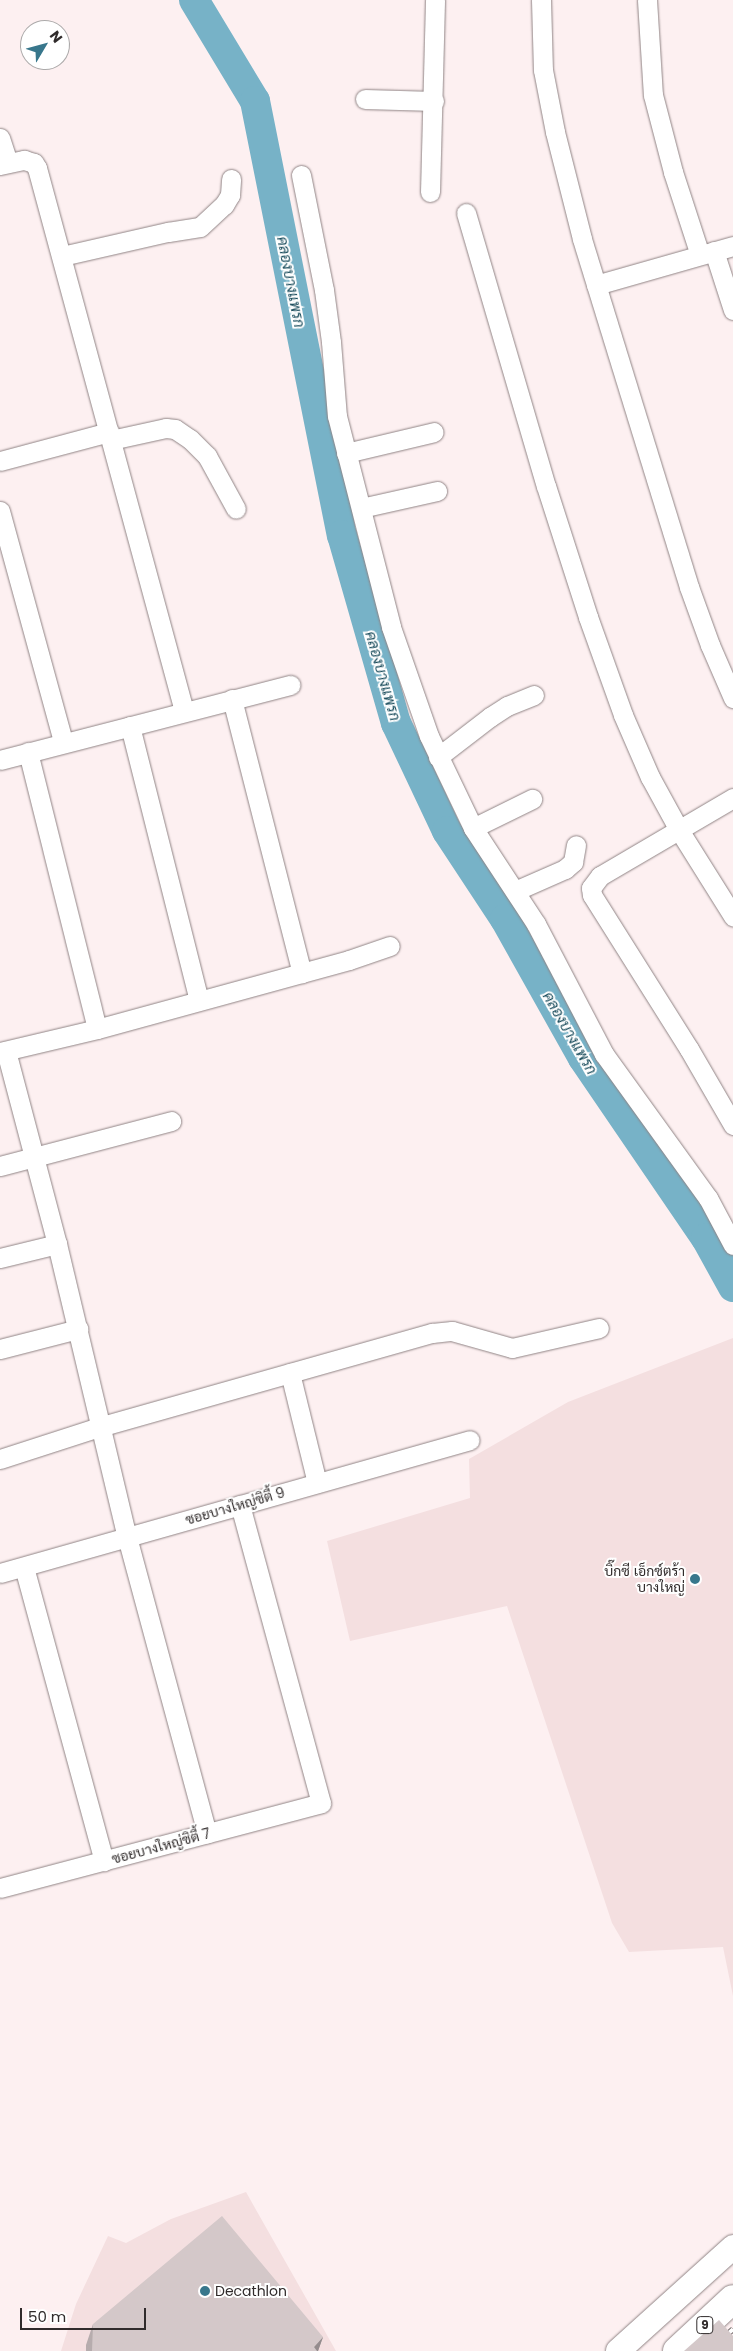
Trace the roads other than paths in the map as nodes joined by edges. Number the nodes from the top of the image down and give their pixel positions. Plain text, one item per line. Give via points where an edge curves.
1 (435, 0) edge
2 (541, 0) edge
3 (647, 0) edge
4 (365, 99) dead end
5 (434, 101) junction
6 (0, 138) edge
7 (4, 164) edge
8 (302, 175) dead end
9 (231, 179) dead end
10 (430, 192) dead end
11 (466, 213) dead end
12 (733, 246) edge
13 (707, 253) junction
14 (62, 256) junction
15 (596, 285) junction
16 (733, 310) edge
17 (434, 432) dead end
18 (110, 436) junction
19 (346, 453) junction
20 (0, 461) edge
21 (437, 491) dead end
22 (360, 508) junction
23 (236, 509) dead end
24 (0, 511) edge
25 (290, 685) dead end
26 (534, 695) dead end
27 (733, 698) edge
28 (232, 699) junction
29 (184, 711) junction
30 (130, 726) junction
31 (63, 742) junction
32 (28, 752) junction
33 (438, 757) junction
34 (0, 760) edge
35 (733, 798) edge
36 (532, 799) dead end
37 (473, 828) junction
38 (679, 830) junction
39 (576, 845) dead end
40 (515, 891) junction
41 (733, 916) edge
42 (390, 946) dead end
43 (302, 973) junction
44 (199, 1000) junction
45 (97, 1029) junction
46 (3, 1052) edge
47 (171, 1121) dead end
48 (733, 1125) edge
49 (35, 1156) junction
50 (0, 1166) edge
51 (57, 1244) junction
52 (733, 1245) edge
53 (0, 1258) edge
54 (598, 1328) dead end
55 (78, 1329) junction
56 (0, 1349) edge
57 (290, 1373) junction
58 (99, 1427) junction
59 (470, 1440) dead end
60 (0, 1459) edge
61 (317, 1482) junction
62 (240, 1505) junction
63 (126, 1537) junction
64 (24, 1567) junction
65 (0, 1573) edge
66 (207, 1833) junction
67 (104, 1861) junction
68 (0, 1888) edge
69 (733, 2247) edge
70 (733, 2299) edge
71 (618, 2351) edge
72 (678, 2351) edge

1 - 5 street
2 - 15 street via 543,70 555,132
3 - 13 street via 653,95 673,172
4 - 5 street
5 - 10 street
6 - 7 street
7 - 14 street via 24,160 34,163
8 - 19 street via 324,290 337,416
9 - 14 street via 230,195 224,206 200,227
11 - 38 street via 588,617 622,715
12 - 13 street
13 - 15 street
13 - 16 street
14 - 18 street
15 - 27 street via 689,587
17 - 19 street
18 - 20 street
18 - 23 street via 175,429 207,456
18 - 29 street
19 - 22 street
21 - 22 street
22 - 33 street via 391,627
24 - 31 street
25 - 28 street
26 - 33 street via 507,706
28 - 29 street
28 - 43 street
29 - 30 street
30 - 31 street
30 - 44 street
31 - 32 street
32 - 34 street
32 - 45 street
33 - 37 street
35 - 38 street
36 - 37 street
37 - 40 street
38 - 41 street
38 - 48 street via 600,876 591,888 592,896
39 - 40 street via 573,862
40 - 52 street via 536,924 604,1054 708,1198
42 - 43 street
43 - 44 street
44 - 45 street
45 - 46 street
46 - 49 street
47 - 49 street
49 - 50 street
49 - 51 street
51 - 53 street
51 - 55 street
54 - 57 street via 512,1348 452,1331 432,1333
55 - 56 street
55 - 58 street
57 - 58 street
57 - 61 street
58 - 60 street
58 - 63 street
59 - 61 street, ซอยบางใหญ่ซิตี้ 9
61 - 62 street, ซอยบางใหญ่ซิตี้ 9
62 - 63 street, ซอยบางใหญ่ซิตี้ 9
62 - 66 street, ซอยบางใหญ่ซิตี้ 7 via 321,1803
63 - 64 street, ซอยบางใหญ่ซิตี้ 9
63 - 66 street
64 - 65 street, ซอยบางใหญ่ซิตี้ 9
64 - 67 street
66 - 67 street, ซอยบางใหญ่ซิตี้ 7
67 - 68 street, ซอยบางใหญ่ซิตี้ 7
69 - 71 main road
70 - 72 highway, 9

